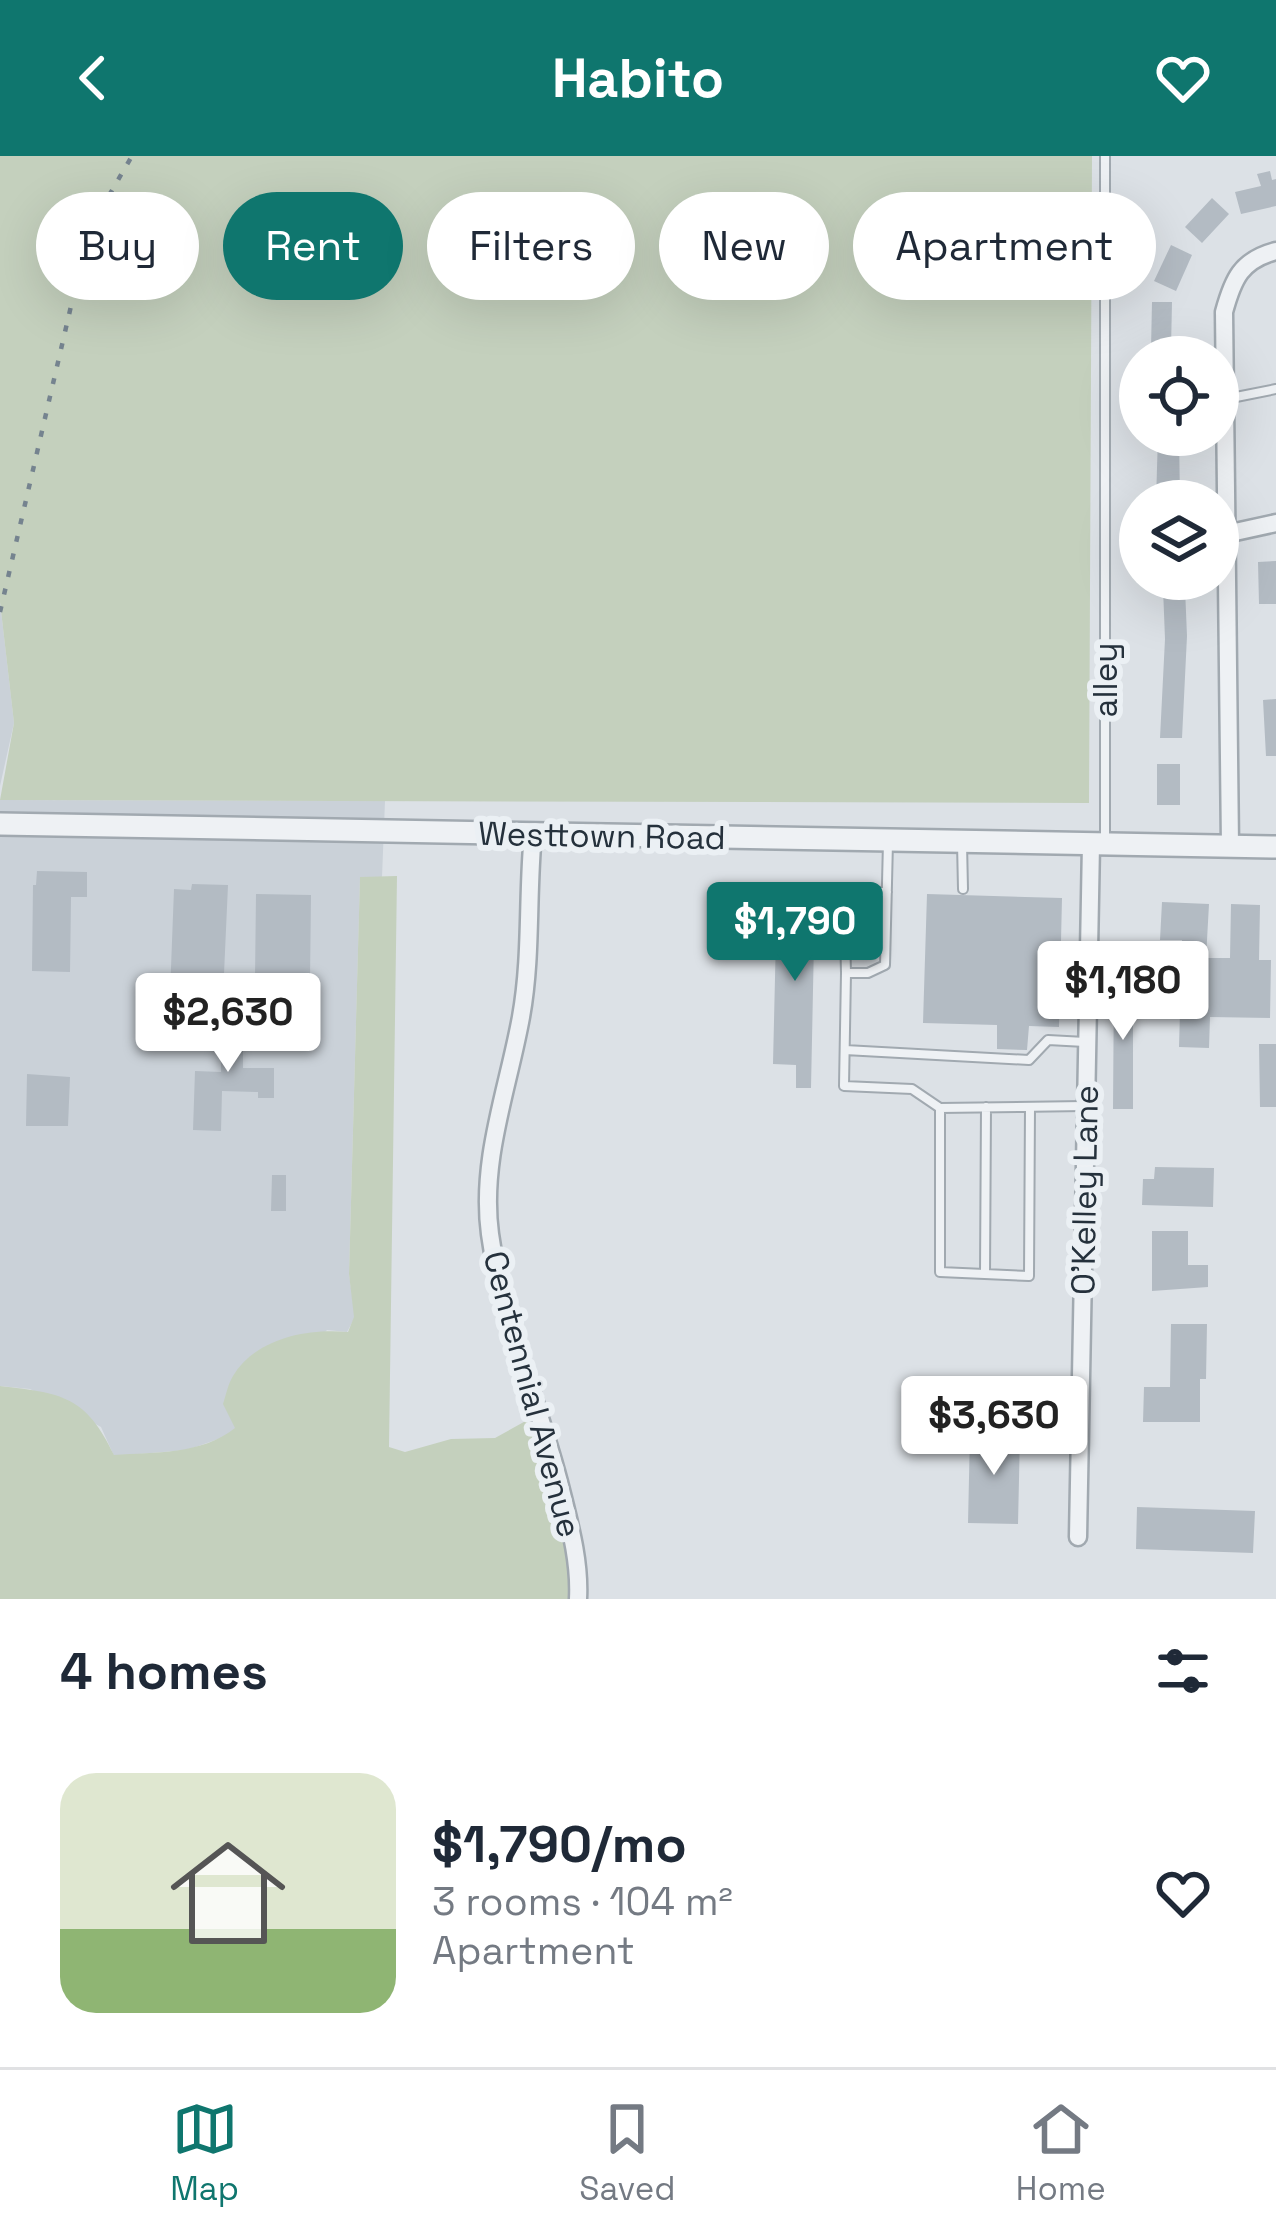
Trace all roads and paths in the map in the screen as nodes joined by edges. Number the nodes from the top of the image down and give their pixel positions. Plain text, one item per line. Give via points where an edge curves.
1 (1105, 156) edge
2 (1276, 251) edge
3 (1226, 336) edge
4 (1276, 389) edge
5 (1239, 397) edge
6 (1276, 524) edge
7 (1239, 531) edge
8 (1227, 600) edge
9 (0, 824) edge
10 (533, 834) junction
11 (888, 840) junction
12 (962, 842) junction
13 (1098, 844) junction
14 (1230, 846) junction
15 (1276, 847) edge
16 (963, 889) dead end
17 (887, 892) junction
18 (846, 974) junction
19 (1087, 1042) junction
20 (844, 1051) junction
21 (1086, 1106) junction
22 (986, 1107) junction
23 (1030, 1107) junction
24 (940, 1108) junction
25 (985, 1274) junction
26 (1078, 1537) dead end
27 (578, 1599) edge

1 - 13 lane, alley
2 - 3 street via 1238,271 1226,301
4 - 5 lane
6 - 7 street
8 - 14 street
9 - 10 street, Westtown Road
10 - 11 street, Westtown Road
10 - 27 street, Centennial Avenue via 528,964 495,1137 490,1233 570,1525
11 - 12 street, Westtown Road
11 - 17 lane
12 - 13 street, Westtown Road
12 - 16 lane
13 - 14 street, Westtown Road
13 - 19 street, O'Kelley Lane
14 - 15 street, Westtown Road
17 - 18 lane via 885,965
17 - 18 lane via 844,892
18 - 20 lane
19 - 20 lane via 1048,1040 1029,1060
19 - 21 street, O'Kelley Lane
20 - 24 lane via 844,1086 912,1089
21 - 23 lane
21 - 26 street, O'Kelley Lane
22 - 23 lane
22 - 24 lane
22 - 25 lane
23 - 25 lane via 1029,1276
24 - 25 lane via 940,1272

